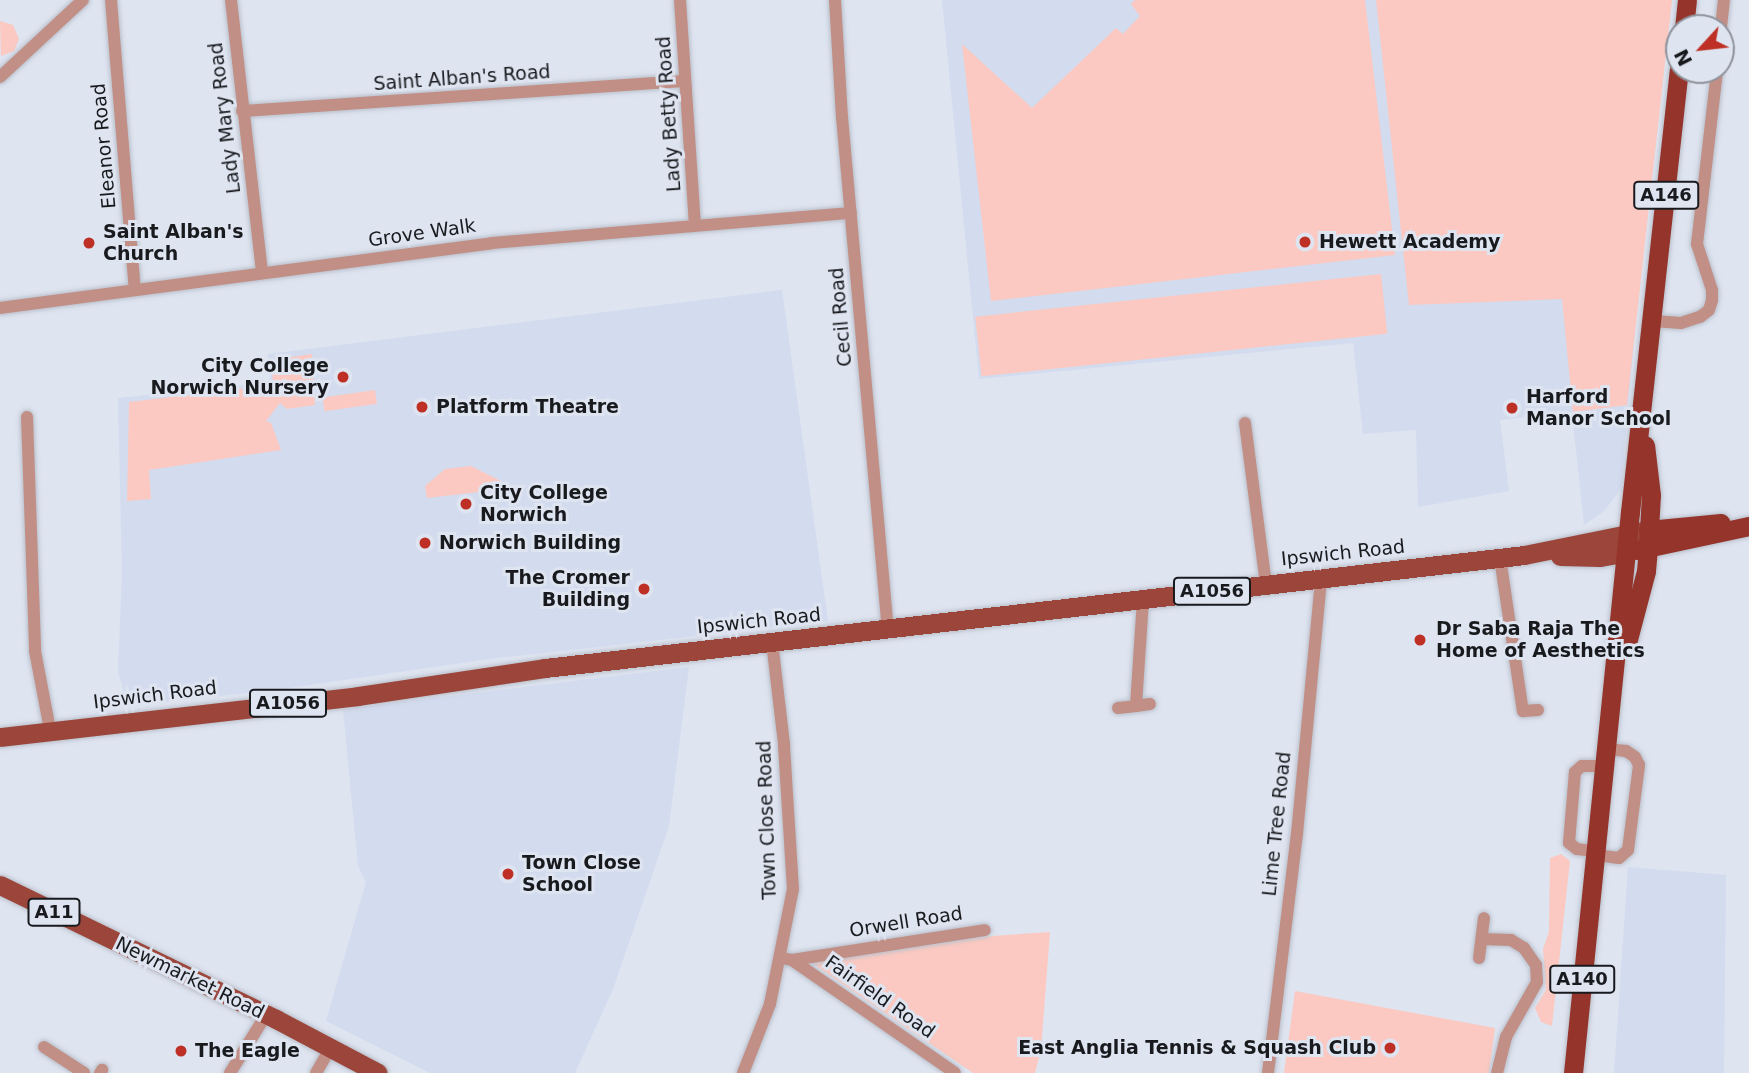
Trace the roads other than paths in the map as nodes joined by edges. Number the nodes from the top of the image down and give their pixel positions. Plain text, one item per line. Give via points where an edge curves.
1 (83, 0) edge
2 (111, 0) edge
3 (231, 0) edge
4 (680, 0) edge
5 (835, 0) edge
6 (0, 77) edge
7 (685, 81) junction
8 (1678, 84) edge
9 (1715, 84) edge
10 (242, 111) junction
11 (851, 213) junction
12 (695, 225) junction
13 (262, 273) junction
14 (135, 289) junction
15 (0, 308) edge
16 (1653, 321) junction
17 (1642, 412) junction
18 (27, 417) dead end
19 (1245, 423) dead end
20 (1749, 524) edge
21 (1648, 539) junction
22 (1628, 543) junction
23 (1500, 558) junction
24 (1321, 579) junction
25 (1266, 584) junction
26 (1143, 600) junction
27 (888, 631) junction
28 (772, 642) junction
29 (1611, 703) junction
30 (1150, 704) dead end
31 (1136, 706) junction
32 (1118, 708) dead end
33 (1538, 710) dead end
34 (50, 730) junction
35 (0, 737) edge
36 (1605, 757) junction
37 (1595, 853) junction
38 (0, 885) edge
39 (1484, 918) dead end
40 (985, 930) dead end
41 (1482, 939) junction
42 (1479, 958) dead end
43 (786, 959) junction
44 (266, 1015) junction
45 (44, 1047) dead end
46 (331, 1047) junction
47 (84, 1073) edge
48 (230, 1073) edge
49 (316, 1073) edge
50 (378, 1073) edge
51 (743, 1073) edge
52 (955, 1073) edge
53 (1268, 1073) edge
54 (1497, 1073) edge
55 (1573, 1073) edge

1 - 6 street
2 - 14 street, Eleanor Road
3 - 10 street, Lady Mary Road
4 - 7 street, Lady Betty Road
5 - 11 street, Cecil Road
7 - 10 street, Saint Alban's Road
7 - 12 street, Lady Betty Road
8 - 16 highway, A146
9 - 16 street via 1697,244 1712,300 1700,317 1681,323
10 - 13 street, Lady Mary Road
11 - 12 street, Grove Walk
11 - 27 street, Cecil Road
12 - 13 street, Grove Walk via 492,243
13 - 14 street, Grove Walk
14 - 15 street, Grove Walk
16 - 17 highway, A146
17 - 21 highway, A146 via 1651,495
17 - 22 highway, A146
18 - 34 street via 35,651
19 - 25 street
20 - 21 highway
21 - 22 highway
21 - 29 highway, A140 via 1646,572
22 - 23 main road, Ipswich Road / A1056
22 - 29 highway, A140
23 - 24 main road, Ipswich Road / A1056
23 - 33 street via 1522,710
24 - 25 main road, Ipswich Road / A1056
24 - 53 street, Lime Tree Road
25 - 26 main road, Ipswich Road / A1056
26 - 27 main road, Ipswich Road / A1056
26 - 31 street
27 - 28 main road, Ipswich Road / A1056
28 - 34 main road, Ipswich Road / A1056 via 545,668 358,696
28 - 43 street, Town Close Road via 793,889
29 - 36 highway, A140
30 - 31 street
31 - 32 street
34 - 35 main road, Ipswich Road / A1056
36 - 37 highway, A140
36 - 37 street via 1575,772 1570,843
36 - 37 street via 1626,751 1639,765 1628,850 1619,858
37 - 55 highway, A140
38 - 44 main road, Newmarket Road / A11
39 - 41 street
40 - 43 street, Orwell Road
41 - 42 street
41 - 54 street via 1511,940 1524,947 1536,965 1537,982 1517,1013
43 - 51 street, Town Close Road
43 - 52 street, Fairfield Road
44 - 46 main road, Newmarket Road / A11
44 - 48 street
45 - 47 street
46 - 49 street
46 - 50 main road, Newmarket Road / A11

